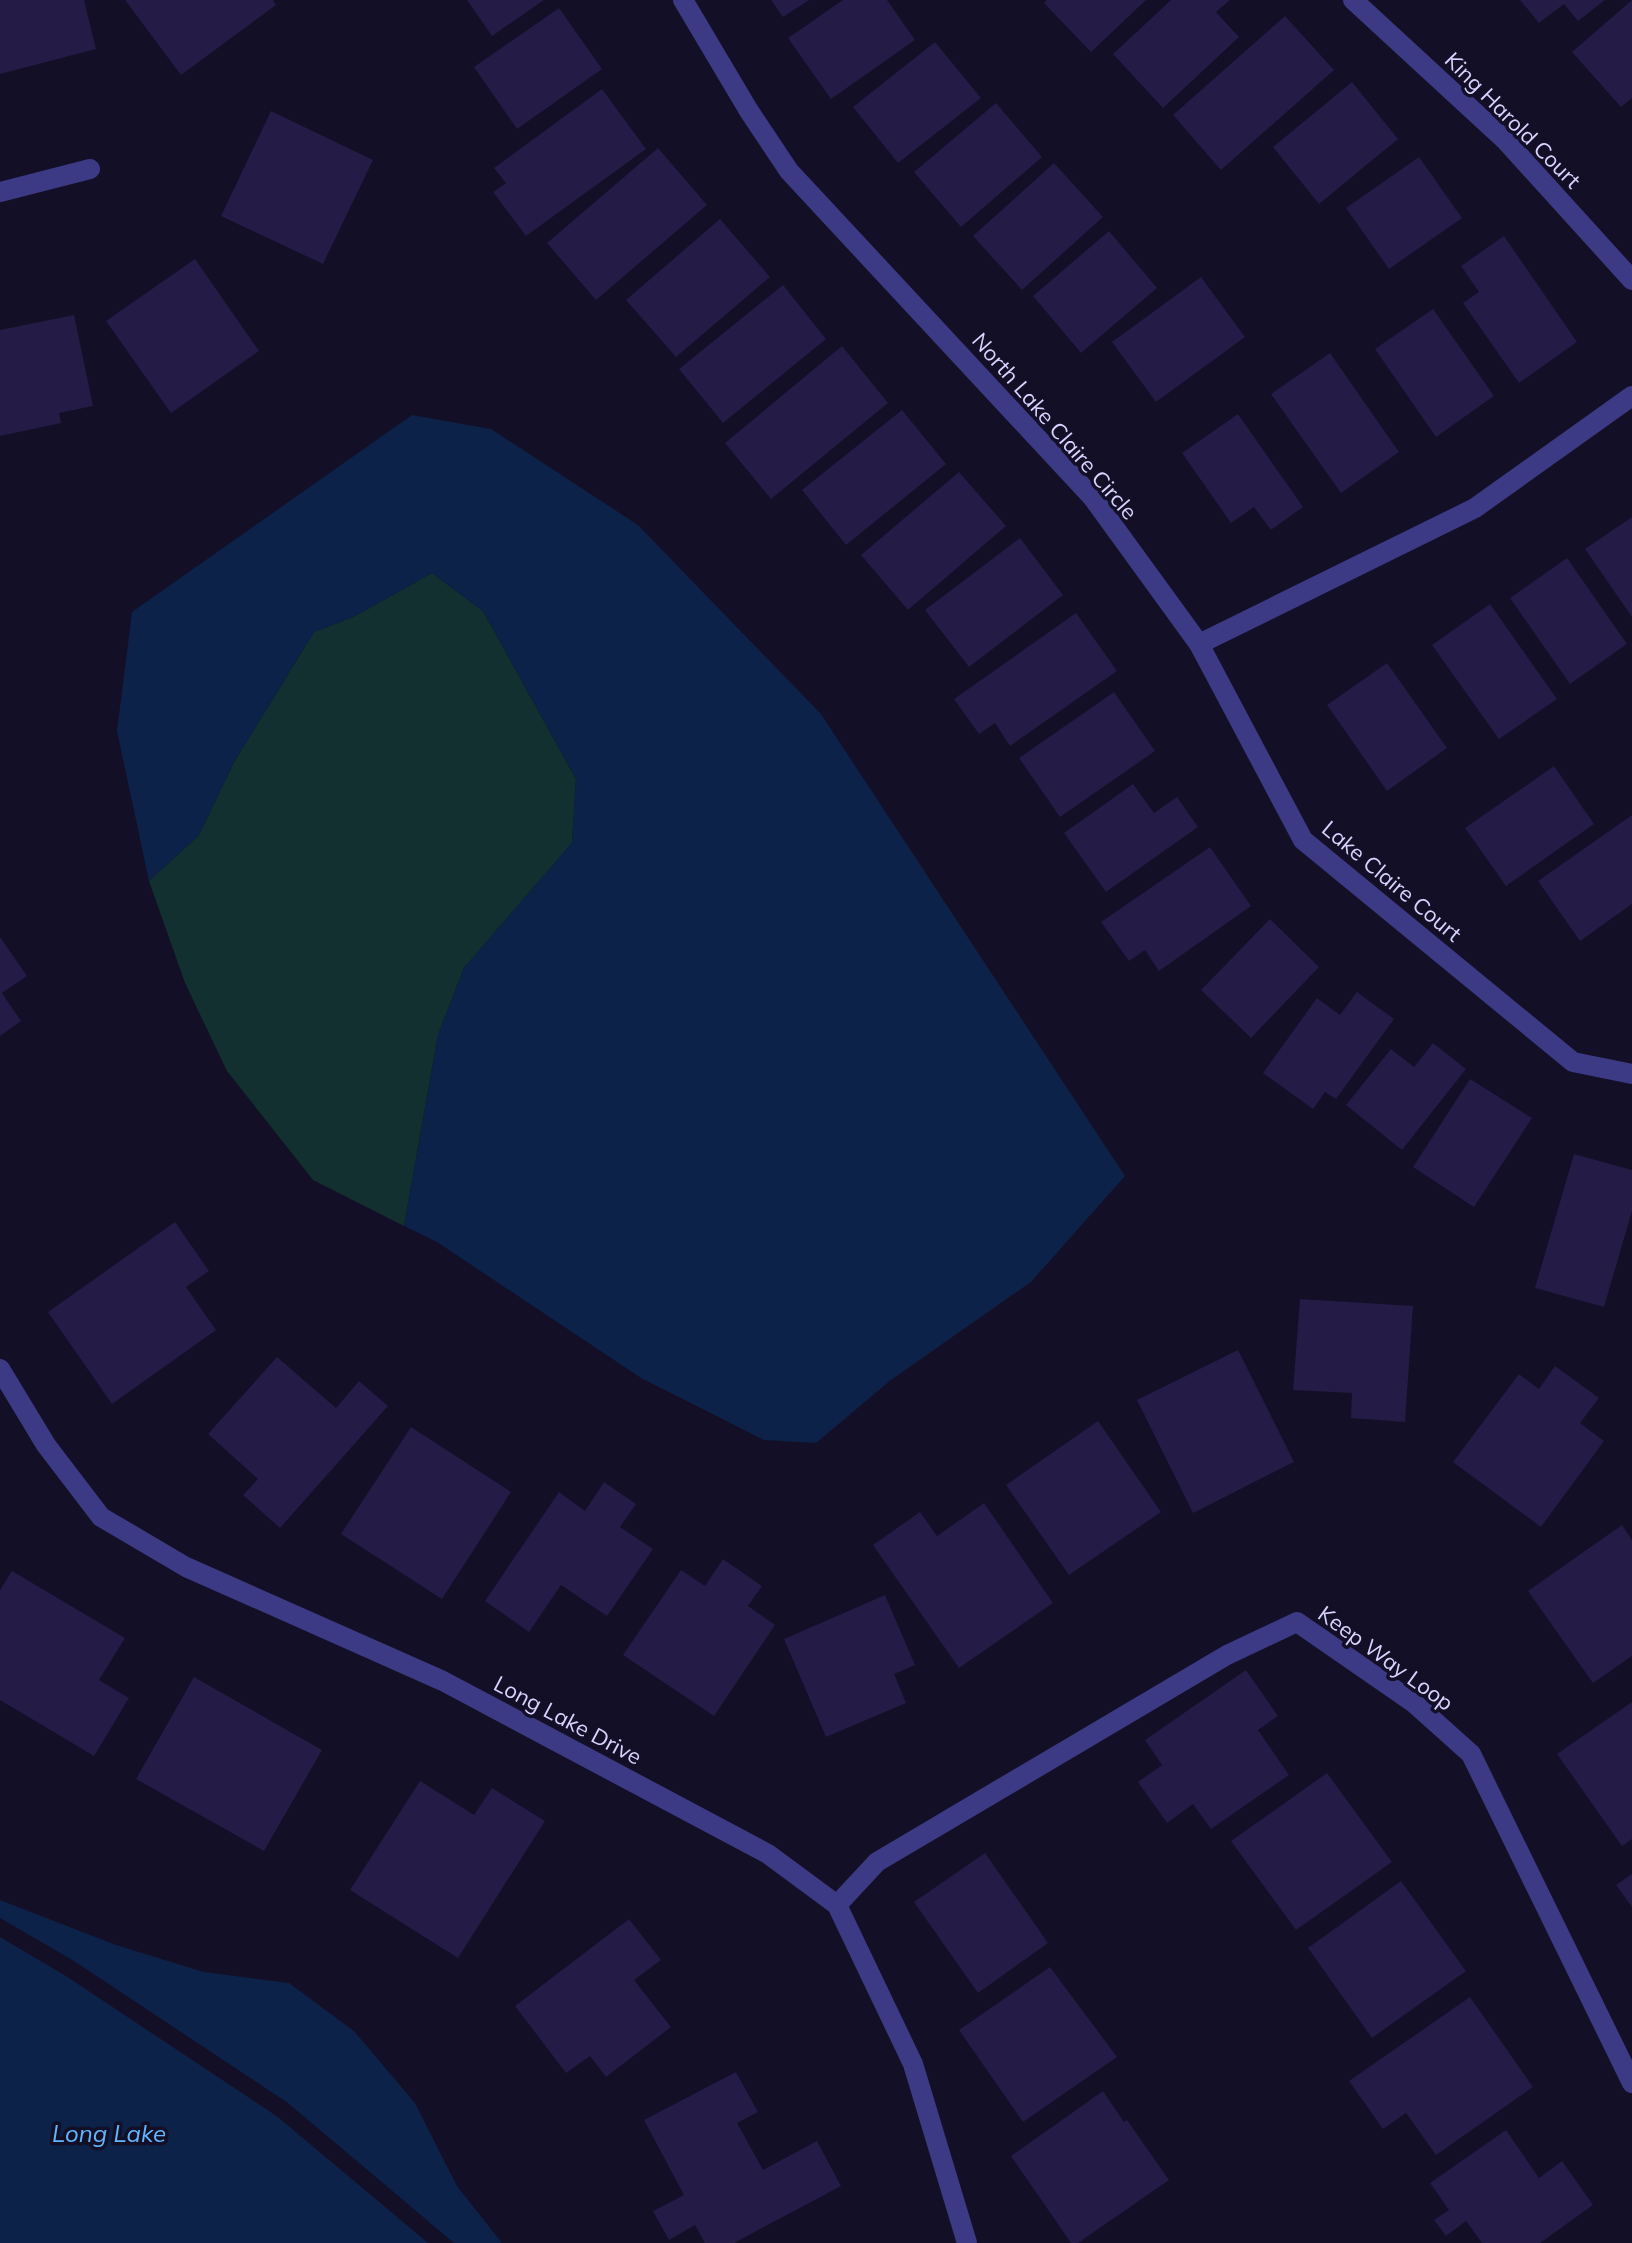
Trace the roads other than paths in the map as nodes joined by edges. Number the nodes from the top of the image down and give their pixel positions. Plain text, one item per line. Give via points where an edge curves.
1 (683, 0) edge
2 (1353, 0) edge
3 (90, 169) dead end
4 (0, 192) edge
5 (1632, 280) edge
6 (1632, 396) edge
7 (1199, 644) junction
8 (1632, 1074) edge
9 (0, 1369) edge
10 (837, 1905) junction
11 (1632, 2083) edge
12 (967, 2243) edge

1 - 7 street, North Lake Claire Circle via 789,171 1093,498
2 - 5 street, King Harold Court via 1506,141
3 - 4 street
6 - 7 street via 1475,508
7 - 8 street, Lake Claire Court via 1303,840 1573,1062
9 - 10 street, Long Lake Drive via 46,1445 101,1517 186,1567 443,1681 768,1854
10 - 11 street, Keep Way Loop via 877,1862 1227,1655 1297,1622 1414,1703 1471,1754
10 - 12 street, Long Lake Drive via 913,2064

